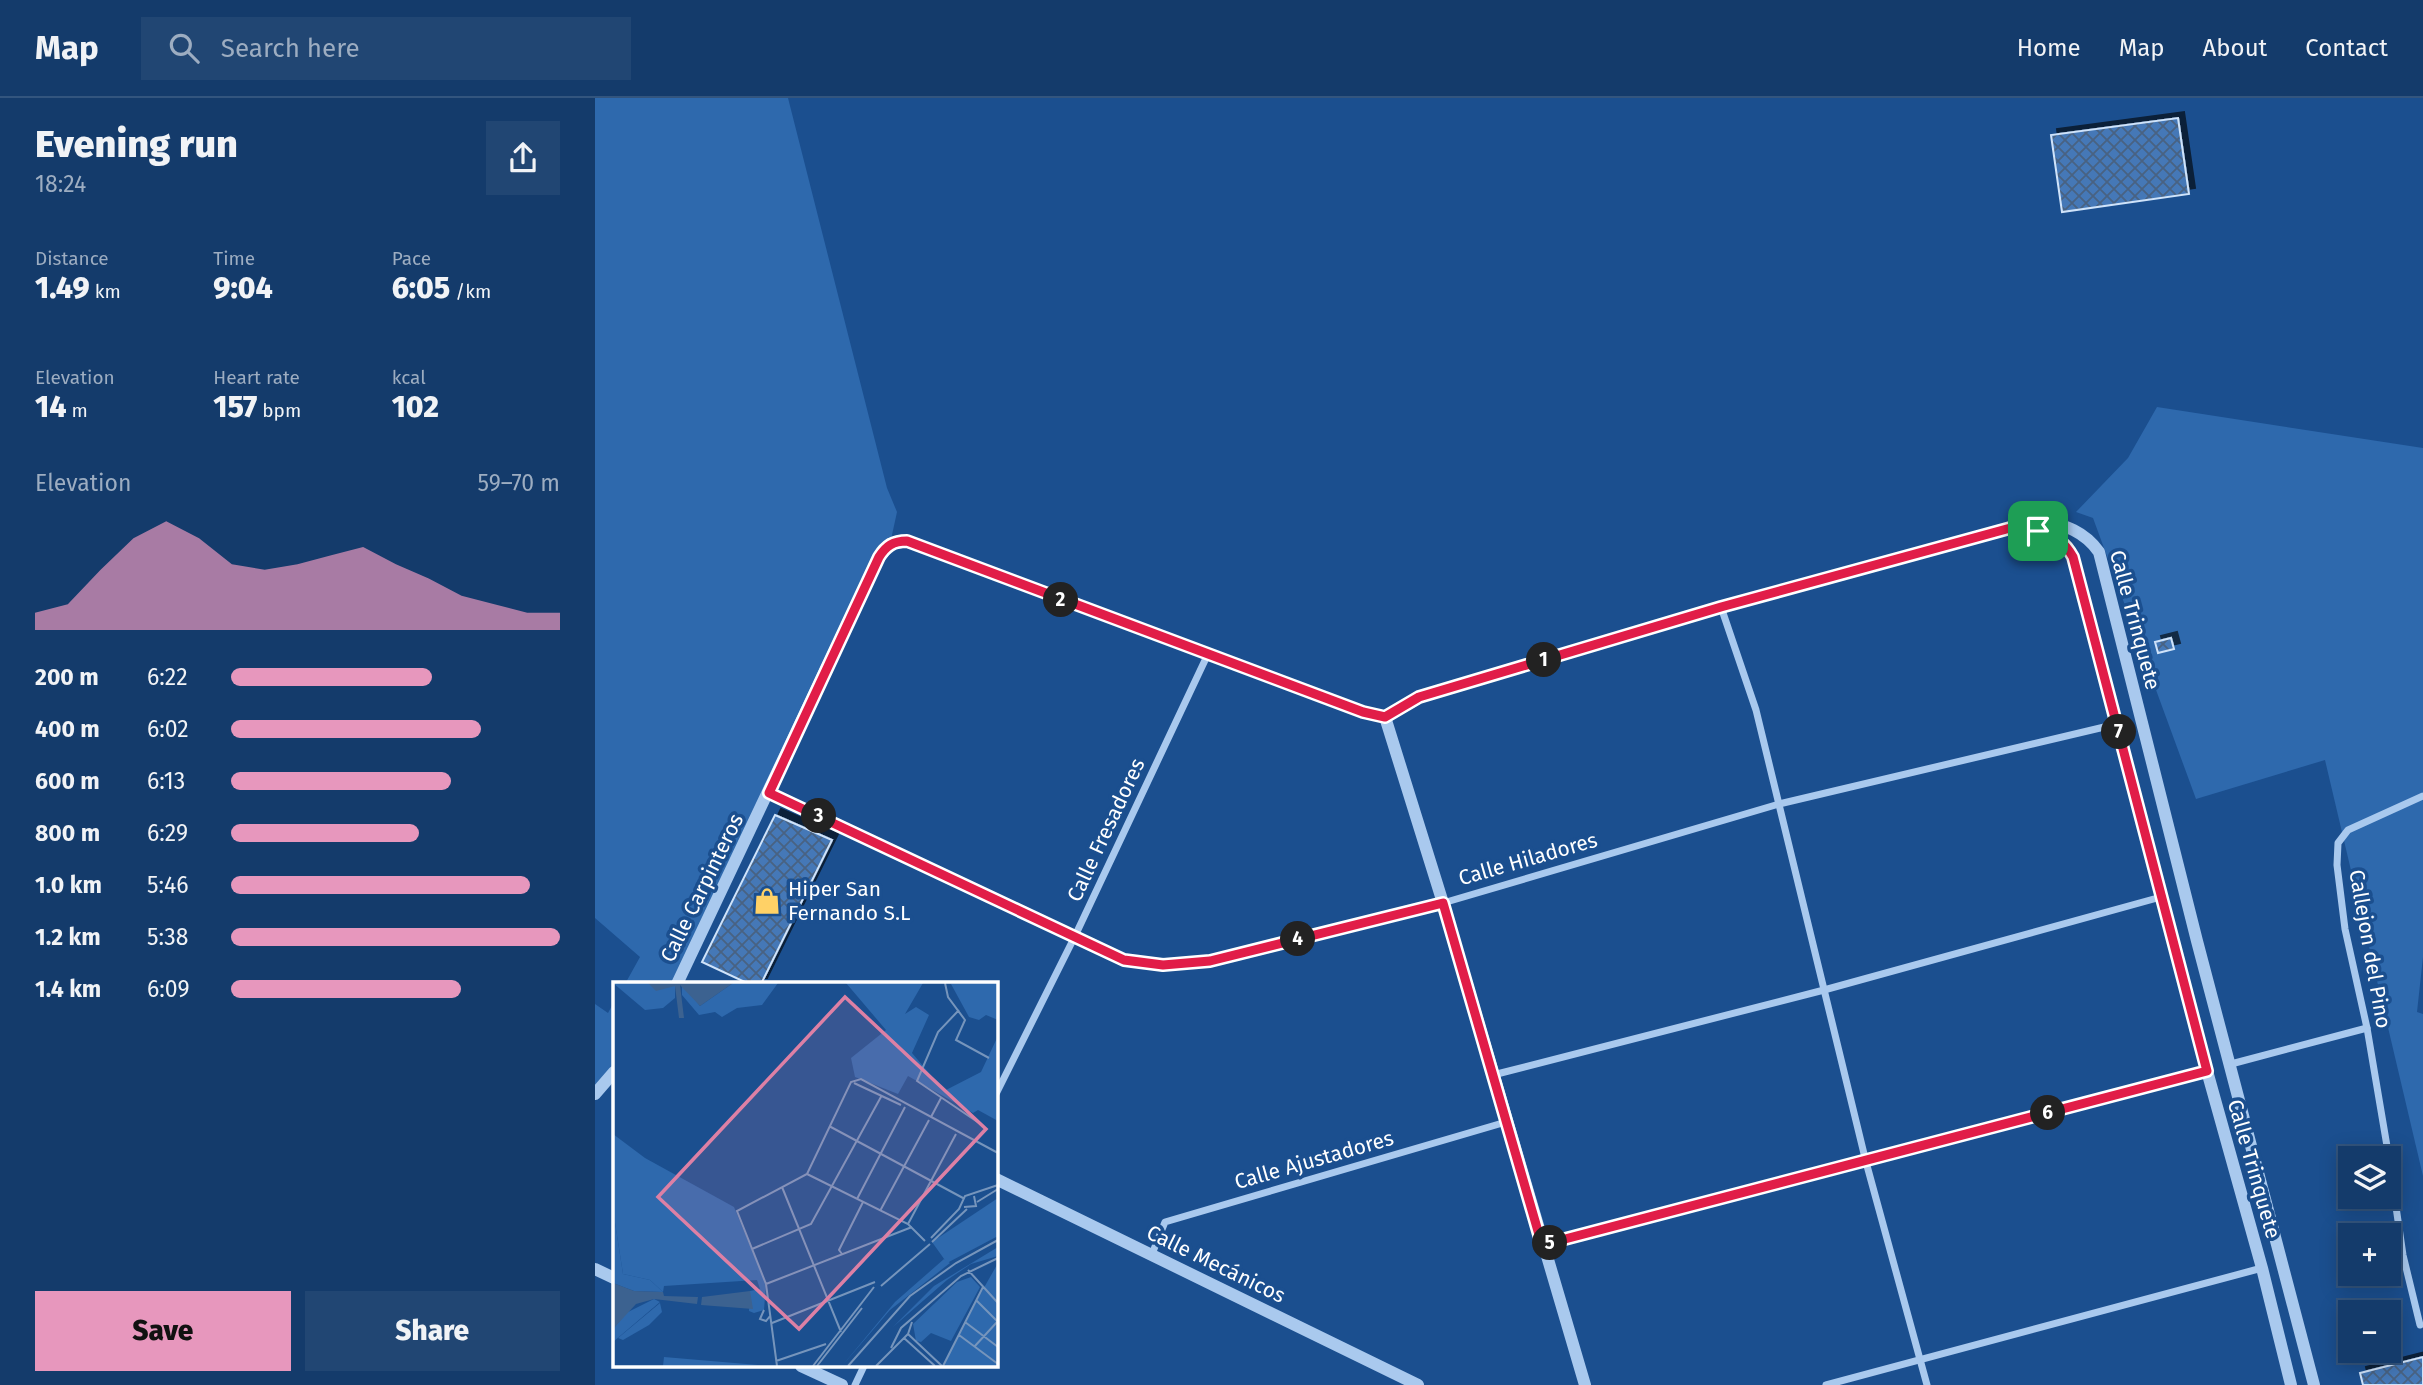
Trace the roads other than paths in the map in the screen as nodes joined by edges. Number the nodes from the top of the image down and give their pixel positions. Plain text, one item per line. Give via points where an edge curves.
1 (2025, 524) junction
2 (1721, 607) junction
3 (1207, 656) junction
4 (1385, 717) junction
5 (2117, 724) junction
6 (769, 793) junction
7 (2423, 796) edge
8 (1779, 804) junction
9 (2161, 897) junction
10 (1443, 903) junction
11 (1075, 936) junction
12 (678, 982) edge
13 (1824, 990) junction
14 (2367, 1028) junction
15 (2231, 1064) junction
16 (2207, 1071) junction
17 (613, 1073) edge
18 (1492, 1075) junction
19 (997, 1092) edge
20 (595, 1094) edge
21 (1506, 1122) junction
22 (2387, 1146) edge
23 (1866, 1162) junction
24 (997, 1179) edge
25 (2396, 1209) edge
26 (1542, 1245) junction
27 (1152, 1254) junction
28 (2262, 1268) junction
29 (595, 1269) edge
30 (613, 1278) edge
31 (2420, 1325) dead end
32 (1920, 1361) junction
33 (805, 1368) edge
34 (863, 1368) edge
35 (842, 1385) edge
36 (855, 1385) edge
37 (1418, 1385) edge
38 (1585, 1385) edge
39 (1826, 1385) edge
40 (1927, 1385) edge
41 (2291, 1385) edge
42 (2315, 1385) edge

1 - 2 street
1 - 5 street, Calle Trinquete via 2057,537 2073,557
1 - 15 street, Calle Trinquete via 2038,518 2062,524 2082,533 2099,552
2 - 4 street via 1419,697
2 - 8 street via 1756,710
3 - 4 street
3 - 6 street, Calle Carpinteros via 907,541 890,544 879,557
3 - 11 street, Calle Fresadores
4 - 10 street
5 - 8 street, Calle Hiladores
5 - 9 street, Calle Trinquete
6 - 11 street, Calle Hiladores
6 - 12 street, Calle Carpinteros
7 - 14 street, Callejon del Pino via 2348,830 2338,843 2345,929
8 - 10 street, Calle Hiladores
8 - 13 street
9 - 13 street
9 - 16 street, Calle Trinquete
10 - 11 street, Calle Hiladores via 1210,961 1163,965 1124,960
10 - 18 street
11 - 19 street, Calle Fresadores
13 - 18 street
13 - 23 street
14 - 15 street
14 - 22 street, Callejon del Pino
15 - 42 street, Calle Trinquete
16 - 23 street
16 - 28 street, Calle Trinquete
17 - 20 street
18 - 21 street
21 - 26 street
21 - 27 street, Calle Ajustadores via 1165,1222
23 - 26 street
23 - 32 street
24 - 27 street, Calle Mecánicos
25 - 31 street, Callejon del Pino
26 - 38 street
27 - 37 street, Calle Mecánicos
28 - 32 street
28 - 41 street, Calle Trinquete
29 - 30 street
32 - 39 street
32 - 40 street
33 - 35 street
34 - 36 street

